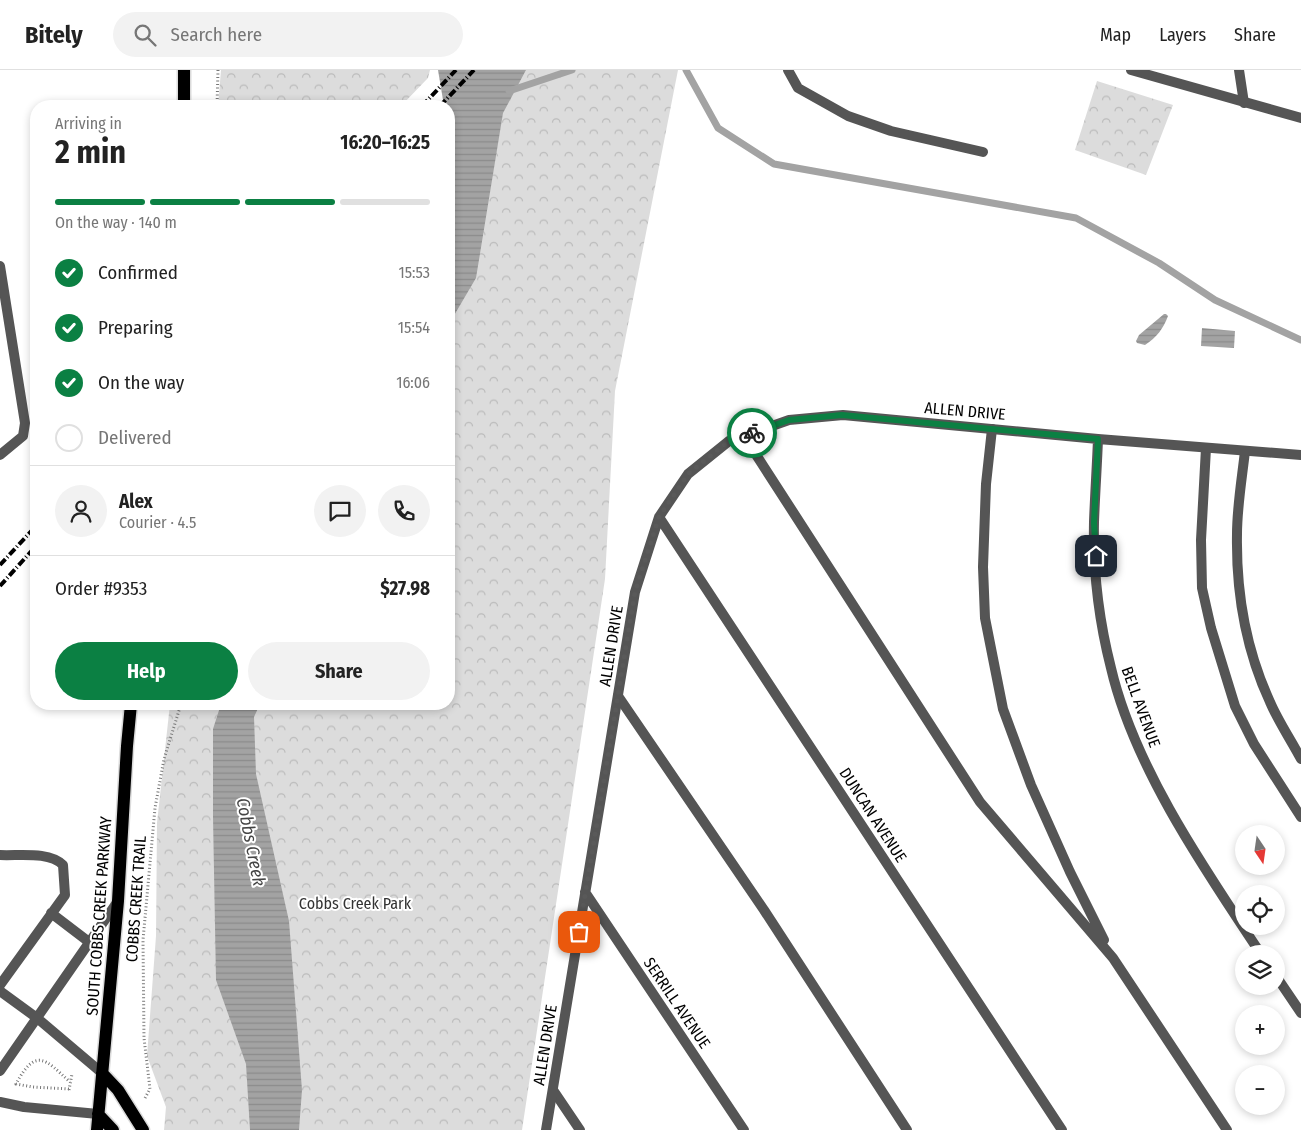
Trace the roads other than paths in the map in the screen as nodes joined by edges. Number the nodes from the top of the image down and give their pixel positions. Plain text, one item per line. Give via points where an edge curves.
1 (184, 70) edge
2 (788, 70) edge
3 (1131, 70) edge
4 (1239, 70) edge
5 (184, 100) edge
6 (1244, 103) junction
7 (1301, 118) edge
8 (983, 152) dead end
9 (0, 266) edge
10 (992, 429) junction
11 (744, 436) junction
12 (1098, 439) junction
13 (1206, 448) junction
14 (1245, 451) junction
15 (0, 455) edge
16 (1301, 456) edge
17 (659, 517) junction
18 (618, 696) junction
19 (130, 710) edge
20 (1301, 759) edge
21 (1301, 817) edge
22 (0, 855) edge
23 (585, 892) junction
24 (118, 901) junction
25 (51, 913) junction
26 (89, 942) junction
27 (1256, 945) edge
28 (1113, 958) junction
29 (0, 985) edge
30 (1285, 989) edge
31 (0, 991) edge
32 (1301, 1013) edge
33 (36, 1018) junction
34 (0, 1071) edge
35 (102, 1072) junction
36 (553, 1090) junction
37 (0, 1102) edge
38 (98, 1114) junction
39 (97, 1130) edge
40 (113, 1130) edge
41 (143, 1130) edge
42 (546, 1130) edge
43 (580, 1130) edge
44 (744, 1130) edge
45 (907, 1130) edge
46 (1062, 1130) edge
47 (1226, 1130) edge

1 - 5 main road
2 - 8 street via 798,88 848,116 891,131
3 - 6 street
4 - 6 street
6 - 7 street
9 - 15 street via 25,423 23,436
10 - 11 street, ALLEN DRIVE via 842,415 789,420
10 - 12 street, ALLEN DRIVE
10 - 28 street via 983,549 984,609 1003,709 1039,803
11 - 17 street, ALLEN DRIVE via 729,441 688,474
11 - 28 street via 980,802
12 - 13 street, ALLEN DRIVE
12 - 27 street, BELL AVENUE via 1094,523 1097,590 1111,670 1124,710 1158,787
13 - 14 street, ALLEN DRIVE
13 - 21 street via 1202,588 1211,628 1235,706 1254,744
14 - 16 street, ALLEN DRIVE
14 - 20 street via 1236,533 1239,587 1246,626 1270,702
17 - 18 street, ALLEN DRIVE via 635,592
17 - 46 street, DUNCAN AVENUE
18 - 23 street, ALLEN DRIVE
18 - 45 street via 764,910
19 - 24 main road, SOUTH COBBS CREEK PARKWAY
22 - 25 street via 42,857 58,860 63,865 65,895
23 - 36 street, ALLEN DRIVE
23 - 44 street, SERRILL AVENUE
24 - 26 street
24 - 35 main road, SOUTH COBBS CREEK PARKWAY
25 - 26 street
25 - 29 street
26 - 33 street
28 - 47 street
30 - 32 street
31 - 33 street
33 - 34 street
33 - 35 street
35 - 38 main road, SOUTH COBBS CREEK PARKWAY
35 - 41 main road via 118,1090
36 - 42 street, ALLEN DRIVE
36 - 43 street
37 - 38 street
38 - 39 main road, SOUTH COBBS CREEK PARKWAY
38 - 40 main road

